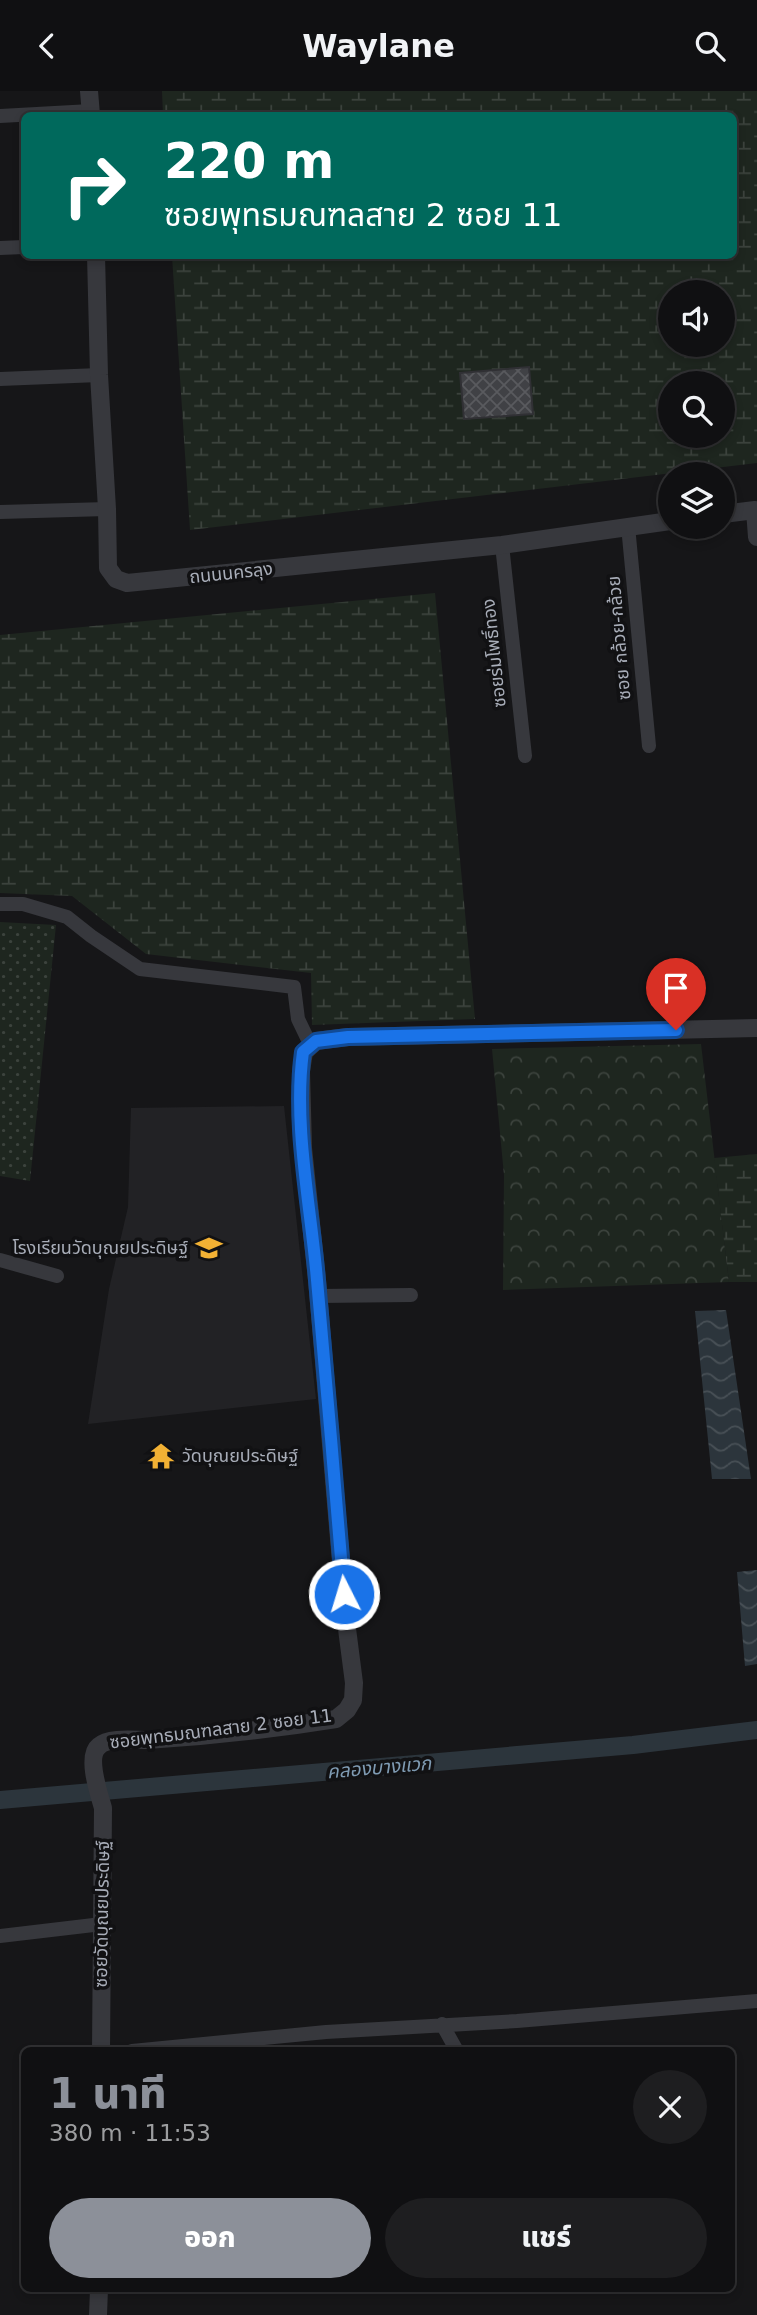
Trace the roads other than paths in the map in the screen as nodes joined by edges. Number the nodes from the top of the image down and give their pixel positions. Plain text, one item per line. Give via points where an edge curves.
1 (89, 91) edge
2 (91, 112) edge
3 (21, 115) edge
4 (0, 116) edge
5 (21, 247) edge
6 (0, 248) edge
7 (96, 259) edge
8 (99, 375) junction
9 (0, 379) edge
10 (107, 509) junction
11 (756, 510) edge
12 (0, 512) edge
13 (735, 513) edge
14 (658, 522) edge
15 (628, 526) junction
16 (757, 537) edge
17 (502, 545) junction
18 (649, 746) dead end
19 (526, 756) dead end
20 (0, 904) edge
21 (757, 1028) edge
22 (311, 1046) junction
23 (0, 1260) edge
24 (57, 1276) dead end
25 (411, 1295) dead end
26 (319, 1296) junction
27 (95, 1778) joint
28 (102, 1924) junction
29 (0, 1935) edge
30 (757, 2001) edge
31 (442, 2024) junction
32 (101, 2047) edge
33 (173, 2047) edge
34 (455, 2047) edge
35 (99, 2292) edge
36 (98, 2315) edge

1 - 2 street
3 - 4 street
5 - 6 street
7 - 8 street, ถนนนครลุง
8 - 9 street
8 - 10 street, ถนนนครลุง
10 - 12 street
10 - 17 street, ถนนนครลุง via 108,568 116,579 127,583
11 - 13 street
11 - 16 street
14 - 15 street, ถนนนครลุง
15 - 17 street, ถนนนครลุง
15 - 18 street, ซอย กล้วย-กล้วย
17 - 19 street, ซอยร่มโพธิ์ทอง
20 - 22 street via 23,904 67,917 140,969 294,987 298,1019
21 - 22 street via 348,1037 316,1041
22 - 26 street, ซอยพุทธมณฑลสาย 2 ซอย 11 via 303,1052 302,1122
23 - 24 street
25 - 26 street
26 - 27 street, ซอยพุทธมณฑลสาย 2 ซอย 11 via 353,1700 336,1719 101,1744 95,1751
27 - 28 street, ซอยวัดบุณยประดิษฐ์ via 103,1808
28 - 29 street
28 - 32 street, ซอยวัดบุณยประดิษฐ์
30 - 31 street
31 - 33 street
31 - 34 street
35 - 36 street

